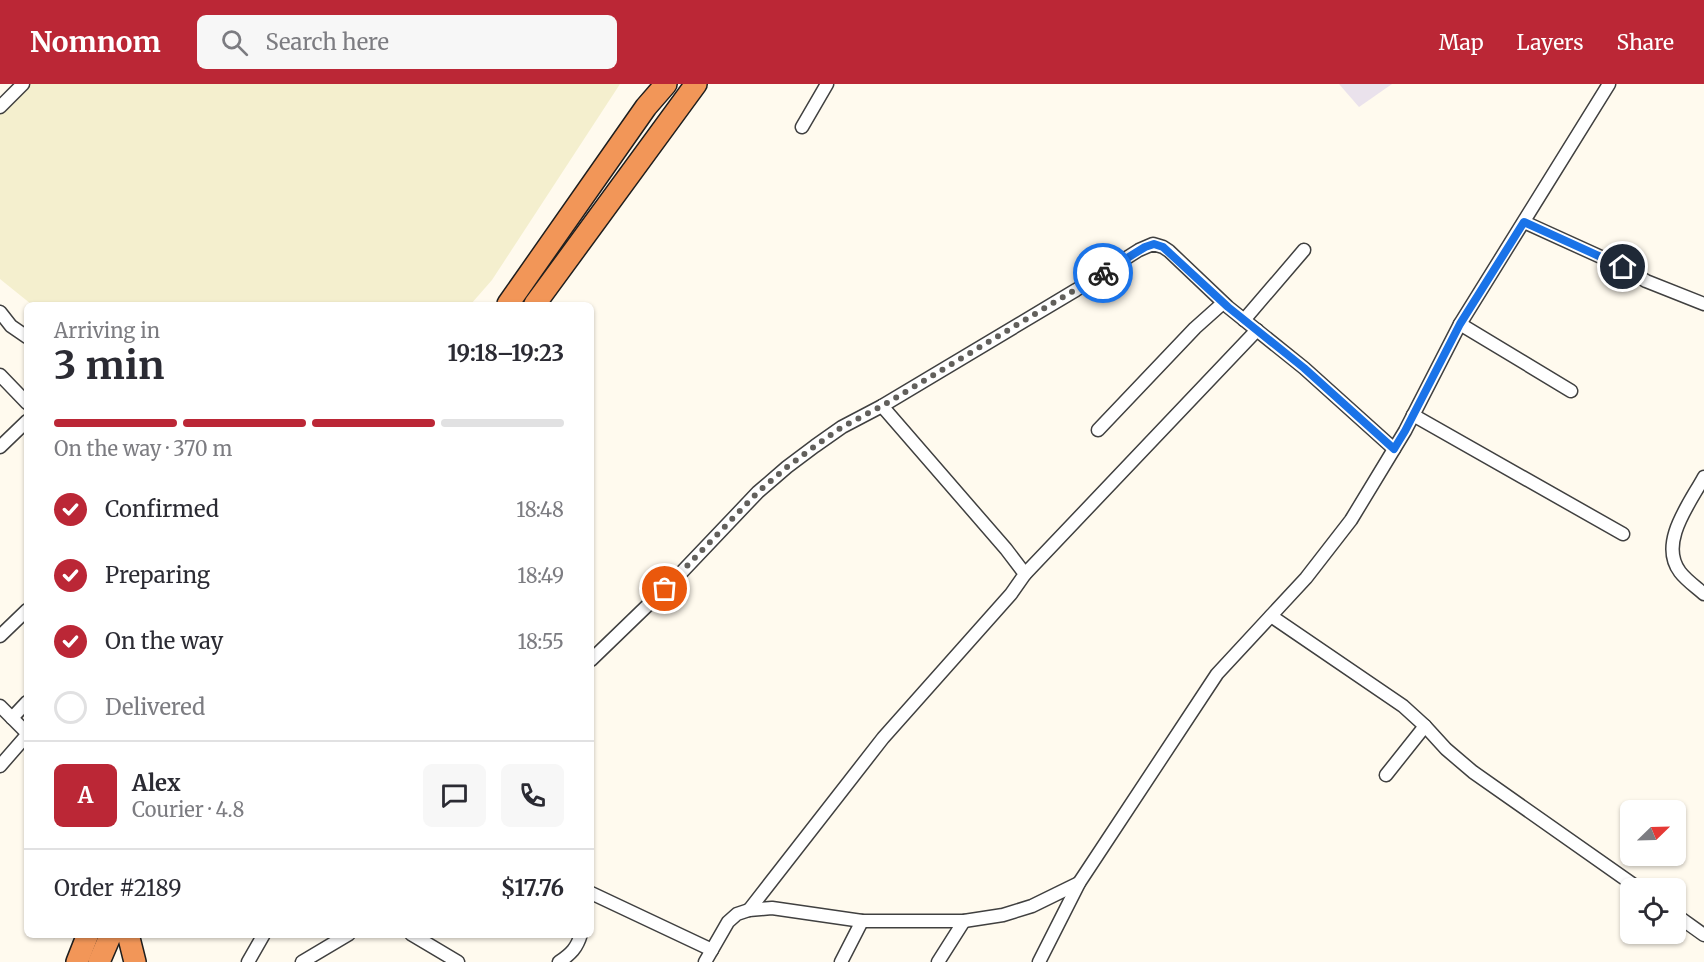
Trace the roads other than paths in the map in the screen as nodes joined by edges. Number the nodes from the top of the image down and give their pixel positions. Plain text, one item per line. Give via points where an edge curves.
1 (22, 84) edge
2 (660, 84) edge
3 (666, 84) edge
4 (696, 84) edge
5 (827, 84) edge
6 (1609, 84) edge
7 (0, 107) edge
8 (646, 107) junction
9 (802, 127) dead end
10 (1524, 222) junction
11 (1304, 250) dead end
12 (509, 302) edge
13 (536, 302) edge
14 (1223, 303) junction
15 (1704, 304) edge
16 (0, 312) edge
17 (1244, 320) junction
18 (1460, 324) junction
19 (1257, 330) junction
20 (24, 335) edge
21 (0, 375) edge
22 (1571, 391) dead end
23 (24, 400) edge
24 (882, 406) junction
25 (1413, 415) junction
26 (24, 424) edge
27 (1098, 430) dead end
28 (0, 447) edge
29 (1394, 449) junction
30 (1704, 477) edge
31 (1623, 534) dead end
32 (1025, 574) junction
33 (1704, 594) edge
34 (24, 613) edge
35 (1271, 615) junction
36 (0, 636) edge
37 (594, 657) edge
38 (24, 705) edge
39 (0, 706) edge
40 (12, 718) junction
41 (1425, 726) junction
42 (24, 731) edge
43 (24, 738) edge
44 (0, 766) edge
45 (1386, 775) dead end
46 (1624, 878) edge
47 (1079, 883) junction
48 (594, 894) edge
49 (748, 910) junction
50 (862, 921) junction
51 (964, 921) junction
52 (1686, 922) edge
53 (1704, 935) edge
54 (86, 938) edge
55 (109, 938) edge
56 (129, 938) edge
57 (262, 938) edge
58 (342, 938) edge
59 (418, 938) edge
60 (580, 938) edge
61 (712, 950) junction
62 (77, 962) edge
63 (99, 962) edge
64 (135, 962) edge
65 (248, 962) edge
66 (302, 962) edge
67 (458, 962) edge
68 (559, 962) edge
69 (705, 962) edge
70 (841, 962) edge
71 (939, 962) edge
72 (1039, 962) edge

1 - 7 street
2 - 8 highway
3 - 8 highway
4 - 13 highway
5 - 9 street
6 - 10 street
8 - 12 highway
10 - 15 street via 1646,281
10 - 18 street
11 - 17 street
14 - 17 street
14 - 24 street via 1169,251 1154,244
14 - 27 street
16 - 20 street
17 - 19 street
18 - 22 street
18 - 25 street
19 - 29 street
19 - 32 street
21 - 23 street
24 - 32 street
24 - 37 street via 833,433 779,473
25 - 29 street
25 - 31 street
26 - 28 street
29 - 35 street via 1351,520
30 - 33 street via 1675,530 1672,549 1681,573
32 - 49 street via 883,738
34 - 36 street
35 - 41 street via 1403,706
35 - 47 street via 1217,674
38 - 40 street
39 - 40 street
40 - 42 street
41 - 45 street
41 - 46 street via 1473,772
43 - 44 street
47 - 51 street via 1032,906
47 - 72 street
48 - 61 street
49 - 50 street via 772,908
49 - 61 street via 729,922
50 - 51 street
50 - 70 street
51 - 71 street
52 - 53 street
54 - 62 highway
55 - 63 highway
56 - 64 highway
57 - 65 street
58 - 66 street
59 - 67 street
60 - 68 street via 571,954
61 - 69 street

